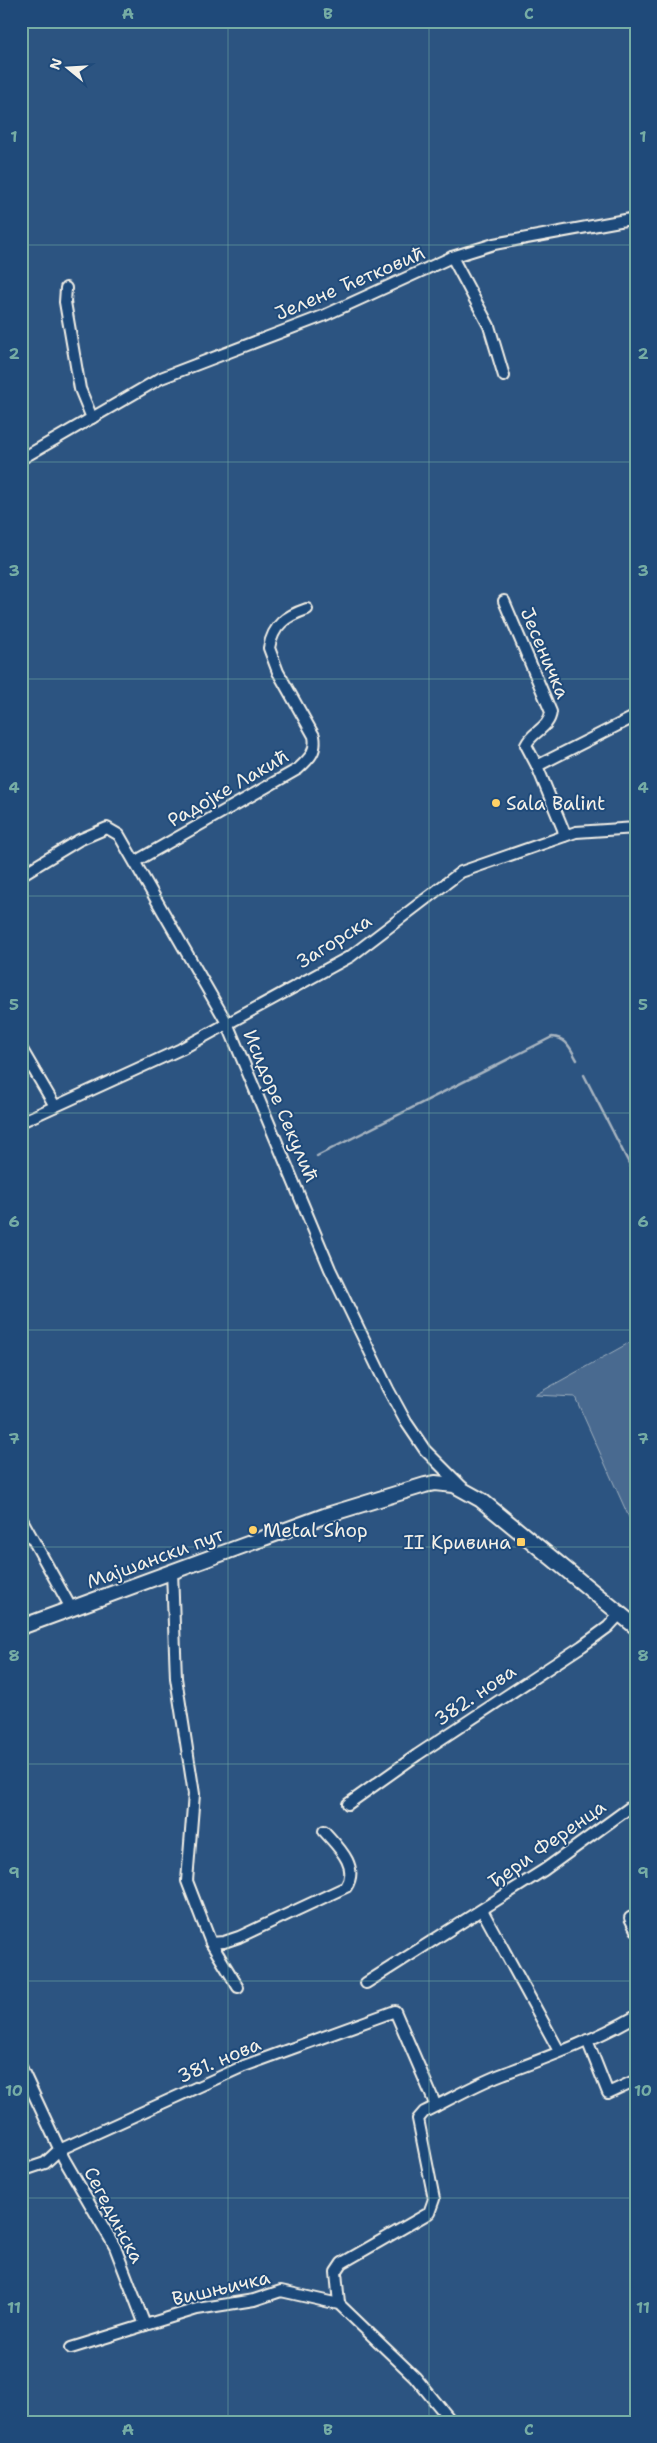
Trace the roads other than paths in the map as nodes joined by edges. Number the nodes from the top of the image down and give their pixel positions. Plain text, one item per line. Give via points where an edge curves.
1 (636, 218) edge
2 (452, 257) junction
3 (66, 288) dead end
4 (504, 376) dead end
5 (92, 418) junction
6 (21, 459) edge
7 (504, 601) dead end
8 (307, 609) dead end
9 (636, 716) edge
10 (537, 766) junction
11 (636, 828) edge
12 (564, 836) junction
13 (136, 861) junction
14 (21, 874) edge
15 (227, 1023) junction
16 (21, 1048) edge
17 (55, 1106) junction
18 (21, 1122) edge
19 (462, 1488) junction
20 (21, 1518) edge
21 (172, 1571) junction
22 (71, 1608) junction
23 (620, 1614) junction
24 (21, 1627) edge
25 (636, 1627) edge
26 (348, 1804) dead end
27 (635, 1807) edge
28 (324, 1831) dead end
29 (482, 1910) junction
30 (636, 1915) edge
31 (636, 1930) edge
32 (212, 1943) junction
33 (366, 1983) dead end
34 (238, 1987) dead end
35 (636, 2016) edge
36 (587, 2040) junction
37 (559, 2052) junction
38 (21, 2067) edge
39 (636, 2080) edge
40 (436, 2106) junction
41 (60, 2150) junction
42 (21, 2171) edge
43 (339, 2304) junction
44 (145, 2325) junction
45 (71, 2348) dead end
46 (452, 2422) edge

1 - 2 street, Јелене Ћетковић via 494,244
2 - 4 street via 489,326
2 - 5 street, Јелене Ћетковић via 323,316 161,378
3 - 5 street via 65,302 80,389
5 - 6 street, Јелене Ћетковић
7 - 10 street, Јесеничка via 551,712 547,724 526,745
8 - 13 street, Радојке Лакић via 289,615 280,623 270,648 278,672 314,736 313,753 298,769
9 - 10 street
10 - 12 street, Јесеничка
11 - 12 street, Загорска via 576,832
12 - 15 street, Загорска via 461,872 351,956
13 - 14 street, Исидоре Секулић via 119,835 107,828 79,840
13 - 15 street, Исидоре Секулић
15 - 17 street, Загорска via 181,1049
15 - 19 street, Исидоре Секулић via 330,1269 388,1389 425,1450
16 - 17 street
17 - 18 street, Загорска
19 - 21 street, Мајшански пут via 444,1483 425,1485 326,1515
19 - 23 street, Мајшански пут
20 - 22 street
21 - 22 street, Мајшански пут
21 - 32 street via 176,1678 194,1794 187,1881
22 - 24 street, Мајшански пут
23 - 25 street, Мајшански пут
23 - 26 street, 382. нова via 582,1646
27 - 29 street, Ђери Ференца
28 - 32 street via 350,1865 351,1876 346,1887 239,1937
29 - 33 street, Ђери Ференца
29 - 37 street, Ђери Ференца
30 - 31 street via 630,1918
32 - 34 street
35 - 36 street
36 - 37 street
36 - 39 street via 608,2093
37 - 40 street
38 - 41 street, Сегединска
40 - 41 street, 381. нова via 395,2011 244,2066
40 - 43 street via 418,2119 434,2199 429,2213 342,2263 336,2272
41 - 42 street via 45,2163
41 - 44 street, Сегединска via 115,2247
43 - 44 street, Вишњичка via 281,2291 254,2300 197,2309
43 - 46 street via 415,2377
44 - 45 street, Вишњичка

